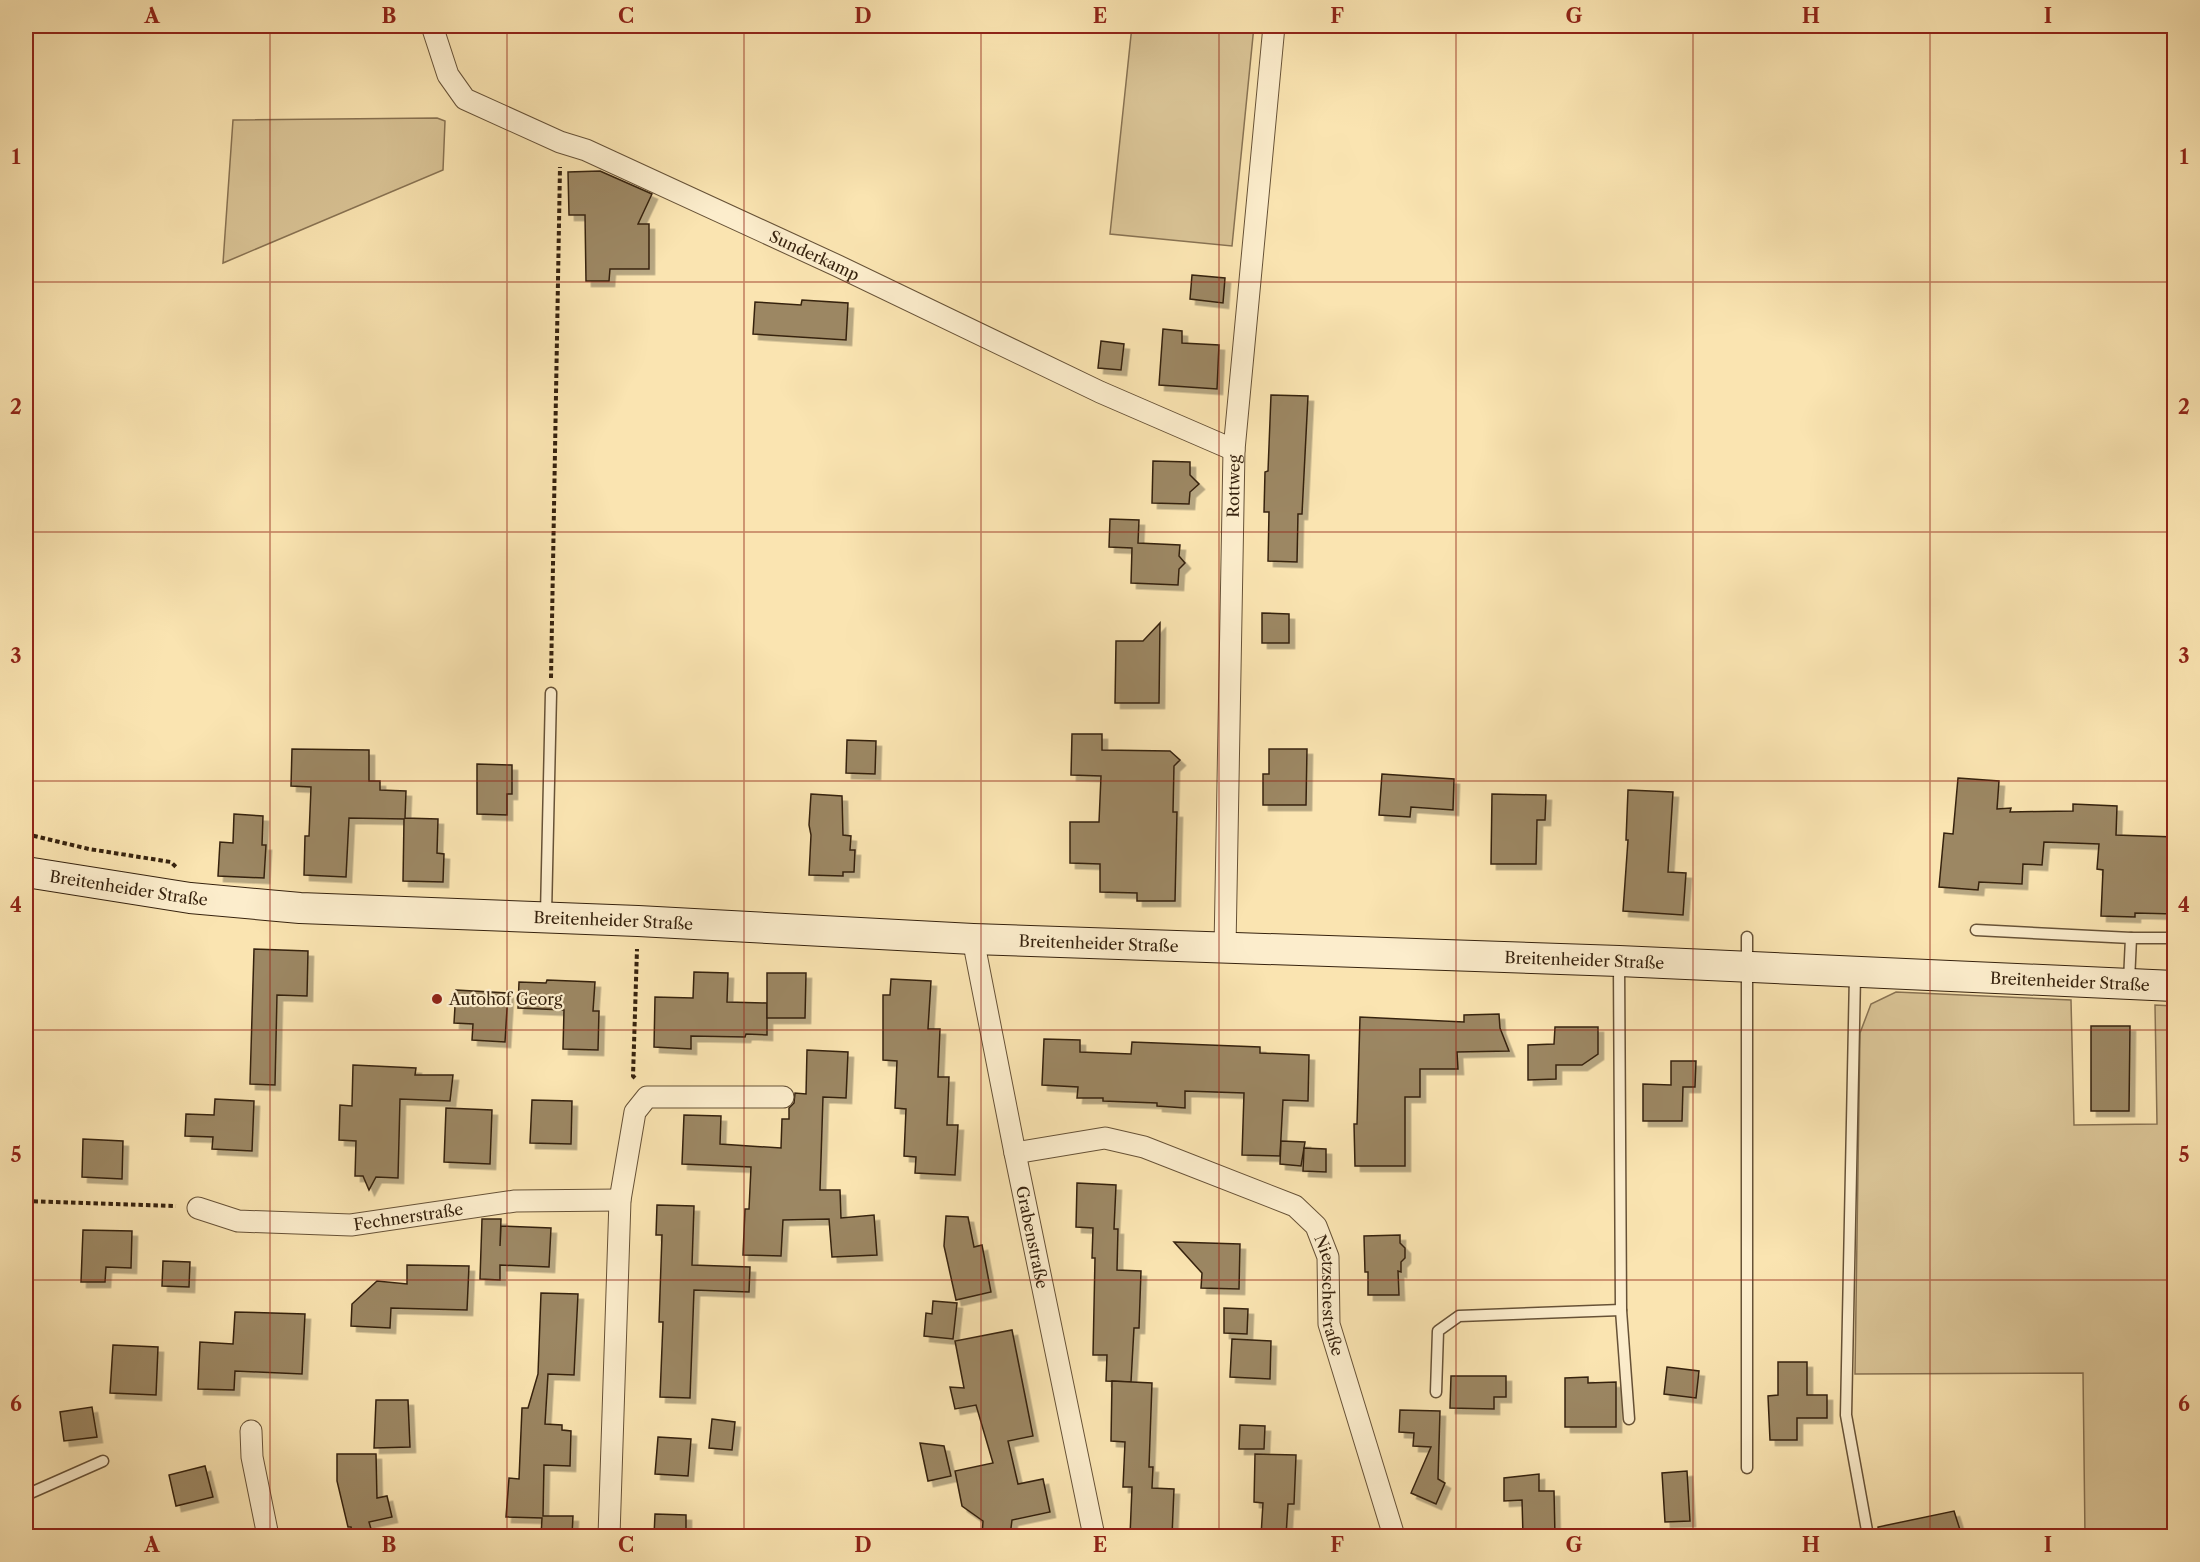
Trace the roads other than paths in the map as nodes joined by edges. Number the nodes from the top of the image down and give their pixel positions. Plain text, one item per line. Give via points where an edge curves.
1 (432, 26) edge
2 (1274, 26) edge
3 (1234, 450) junction
4 (551, 693) road end
5 (26, 872) edge
6 (546, 917) junction
7 (1976, 930) dead end
8 (1747, 937) dead end
9 (2131, 938) junction
10 (2175, 938) edge
11 (973, 939) junction
12 (1225, 948) junction
13 (1619, 961) junction
14 (1746, 967) junction
15 (1856, 972) junction
16 (2129, 984) junction
17 (2175, 986) edge
18 (783, 1097) dead end
19 (1015, 1153) junction
20 (620, 1200) junction
21 (198, 1208) road end
22 (1621, 1310) junction
23 (1436, 1392) dead end
24 (1629, 1419) dead end
25 (251, 1431) dead end
26 (103, 1461) dead end
27 (1747, 1468) dead end
28 (26, 1495) edge
29 (268, 1536) edge
30 (609, 1536) edge
31 (1094, 1536) edge
32 (1394, 1536) edge
33 (1868, 1536) edge

1 - 3 street, Sunderkamp via 448,75 465,99 597,155 1100,392
2 - 3 street, Rottweg
3 - 12 street, Rottweg
4 - 6 lane
5 - 6 street, Breitenheider Straße via 190,898 300,908
6 - 11 street, Breitenheider Straße
7 - 9 lane
8 - 14 lane
9 - 10 lane
9 - 16 lane
11 - 12 street, Breitenheider Straße
11 - 19 street, Grabenstraße
12 - 13 street, Breitenheider Straße
13 - 14 street, Breitenheider Straße
13 - 22 lane
14 - 15 street, Breitenheider Straße
14 - 27 lane
15 - 16 street, Breitenheider Straße
15 - 33 lane via 1846,1415
16 - 17 street, Breitenheider Straße
18 - 20 street via 647,1097 635,1112
19 - 31 street, Grabenstraße
19 - 32 street, Nietzschestraße via 1104,1138 1144,1147 1295,1206 1316,1226 1328,1257 1329,1324
20 - 21 street, Fechnerstraße via 515,1201 351,1225 238,1221
20 - 30 street
22 - 23 lane via 1459,1316 1438,1331
22 - 24 lane
25 - 29 street via 252,1457
26 - 28 lane

